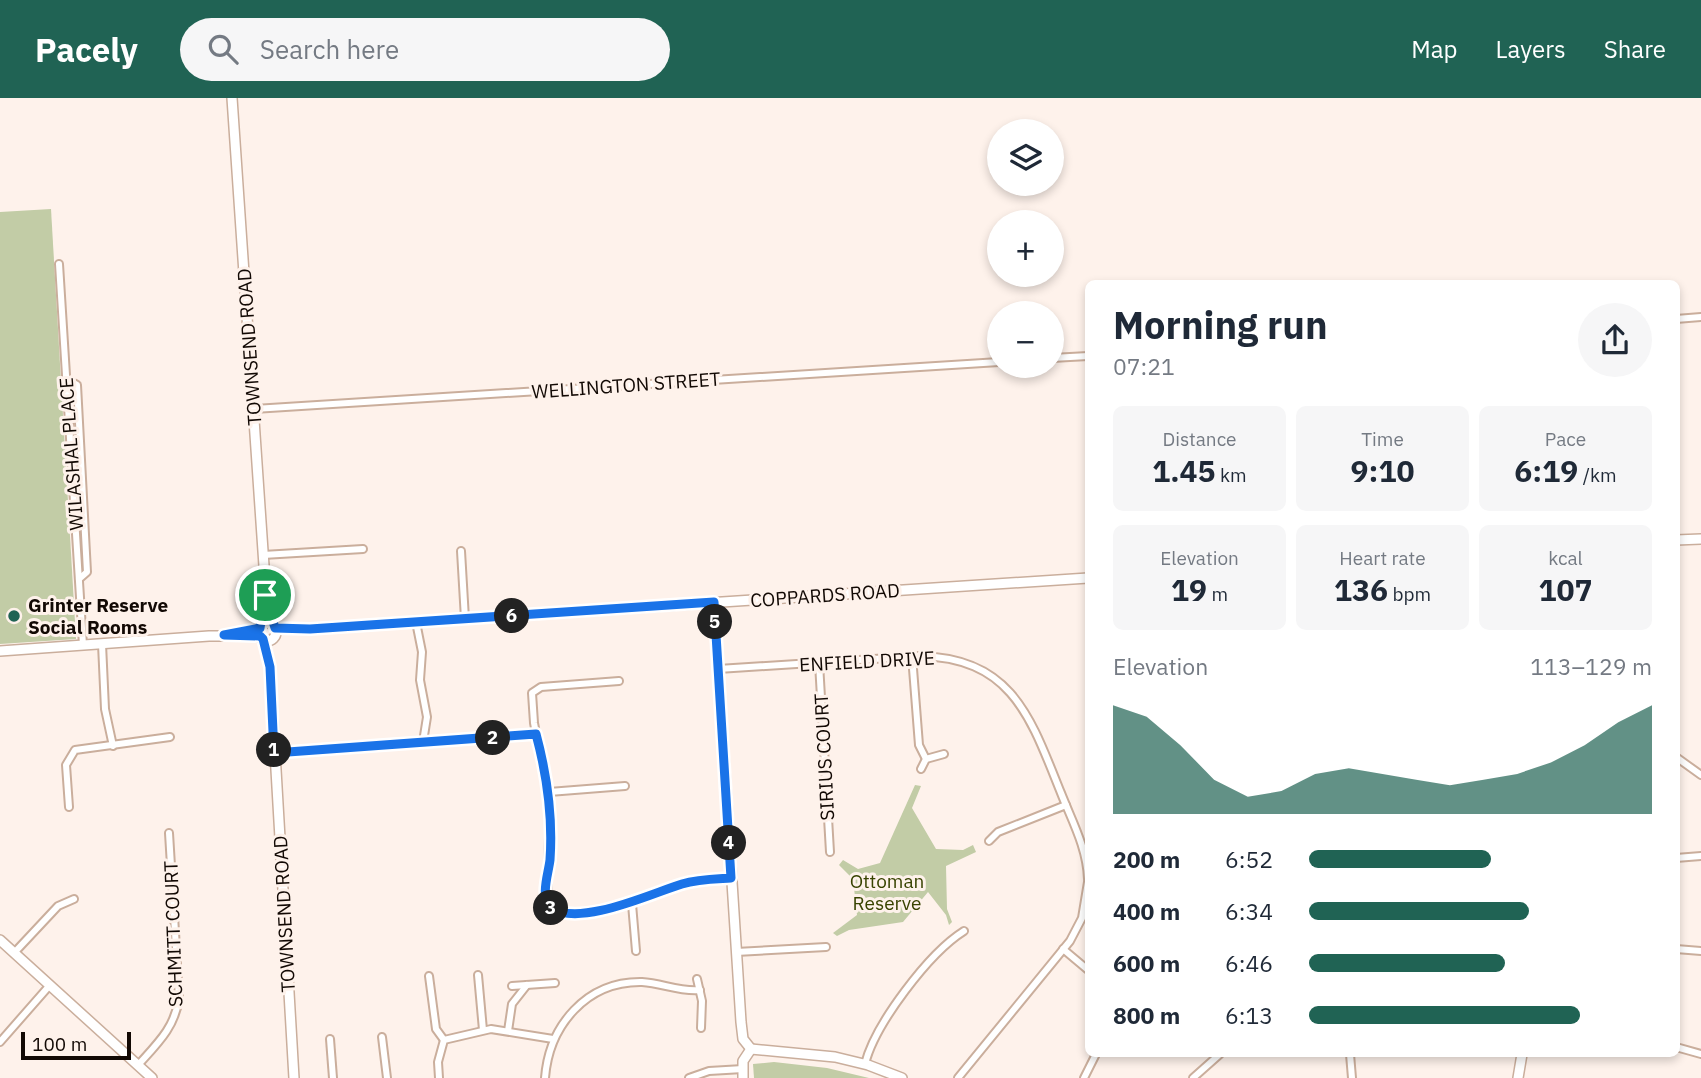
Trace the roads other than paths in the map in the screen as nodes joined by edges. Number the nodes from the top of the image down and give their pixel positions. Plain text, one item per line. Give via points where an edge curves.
1 (232, 98) edge
2 (59, 264) dead end
3 (1701, 317) edge
4 (1680, 319) edge
5 (1085, 356) edge
6 (1064, 357) edge
7 (987, 363) edge
8 (253, 409) junction
9 (1701, 539) edge
10 (1680, 540) edge
11 (363, 550) dead end
12 (461, 551) dead end
13 (263, 555) junction
14 (1085, 578) edge
15 (714, 602) junction
16 (465, 619) junction
17 (416, 622) junction
18 (267, 632) junction
19 (102, 644) junction
20 (83, 645) junction
21 (0, 651) edge
22 (912, 656) junction
23 (819, 663) junction
24 (718, 669) junction
25 (619, 681) dead end
26 (536, 734) junction
27 (170, 737) dead end
28 (423, 742) junction
29 (113, 746) junction
30 (274, 753) junction
31 (944, 754) dead end
32 (926, 758) junction
33 (1680, 760) edge
34 (921, 769) dead end
35 (1701, 775) edge
36 (625, 786) dead end
37 (548, 792) junction
38 (1066, 805) junction
39 (69, 807) dead end
40 (169, 833) dead end
41 (1085, 840) edge
42 (989, 841) dead end
43 (1081, 842) junction
44 (830, 852) dead end
45 (1701, 856) edge
46 (1680, 858) edge
47 (1085, 864) edge
48 (731, 878) junction
49 (74, 899) dead end
50 (1085, 900) edge
51 (632, 904) junction
52 (964, 931) dead end
53 (0, 940) edge
54 (825, 947) dead end
55 (1063, 949) junction
56 (1680, 950) edge
57 (636, 951) dead end
58 (1701, 951) edge
59 (736, 952) junction
60 (14, 953) junction
61 (1085, 967) edge
62 (478, 975) dead end
63 (429, 976) dead end
64 (697, 979) dead end
65 (555, 983) dead end
66 (50, 985) junction
67 (527, 985) junction
68 (512, 986) dead end
69 (700, 990) junction
70 (701, 1028) dead end
71 (483, 1030) junction
72 (508, 1031) junction
73 (382, 1037) dead end
74 (330, 1039) dead end
75 (553, 1039) junction
76 (444, 1040) junction
77 (0, 1042) edge
78 (1680, 1047) edge
79 (751, 1049) junction
80 (1701, 1054) edge
81 (1094, 1057) edge
82 (1217, 1057) edge
83 (1350, 1057) edge
84 (1522, 1057) edge
85 (139, 1064) junction
86 (864, 1064) junction
87 (743, 1074) edge
88 (152, 1078) edge
89 (294, 1078) edge
90 (332, 1078) edge
91 (387, 1078) edge
92 (439, 1078) edge
93 (545, 1078) edge
94 (689, 1078) edge
95 (902, 1078) edge
96 (958, 1078) edge
97 (1083, 1078) edge
98 (1193, 1078) edge
99 (1352, 1078) edge
100 (1518, 1078) edge

1 - 8 street, TOWNSEND ROAD
2 - 20 street, WILASHAL PLACE
3 - 4 street
5 - 6 street
7 - 8 street, WELLINGTON STREET
8 - 13 street, TOWNSEND ROAD
9 - 10 street
11 - 13 street
12 - 16 street
13 - 18 street, TOWNSEND ROAD
14 - 15 street, COPPARDS ROAD
15 - 16 street, COPPARDS ROAD
15 - 24 street
16 - 17 street, COPPARDS ROAD
17 - 18 street, COPPARDS ROAD
17 - 28 street via 427,717
18 - 19 street, COPPARDS ROAD
18 - 30 street, TOWNSEND ROAD
19 - 20 street, COPPARDS ROAD
19 - 29 street via 105,709
20 - 21 street, COPPARDS ROAD
22 - 23 street, ENFIELD DRIVE
22 - 32 street via 919,745
22 - 38 street, ENFIELD DRIVE via 949,658 1002,683 1029,715
23 - 24 street, ENFIELD DRIVE
23 - 44 street, SIRIUS COURT
24 - 48 street
25 - 26 street via 536,689 531,698
26 - 28 street
26 - 37 street
27 - 29 street
28 - 30 street
29 - 39 street via 70,753 66,765
30 - 89 street, TOWNSEND ROAD
31 - 32 street
32 - 34 street
33 - 35 street
36 - 37 street
37 - 51 street via 547,903 556,911 572,912
38 - 42 street via 998,832
38 - 43 street, ENFIELD DRIVE
40 - 85 street, SCHMITT COURT via 176,1017
41 - 43 street
43 - 47 street, ENFIELD DRIVE
45 - 46 street
48 - 51 street via 685,883
48 - 59 street
49 - 60 street via 58,906
50 - 55 street, ENFIELD DRIVE via 1082,918
51 - 57 street
52 - 86 street via 943,946 880,1024
53 - 60 street
54 - 59 street
55 - 61 street
55 - 96 street, ENFIELD DRIVE
56 - 58 street
59 - 79 street via 742,1032
60 - 66 street
62 - 71 street
63 - 76 street via 436,1029
64 - 69 street
65 - 67 street
66 - 77 street
66 - 85 street
67 - 68 street
67 - 72 street via 512,1004
69 - 70 street
69 - 75 street via 641,982 606,989 571,1012
71 - 72 street
71 - 76 street
72 - 75 street
73 - 91 street
74 - 90 street
75 - 93 street
76 - 92 street
78 - 80 street
79 - 86 street
79 - 87 street via 743,1061
81 - 97 street
82 - 98 street
83 - 99 street
84 - 100 street
85 - 88 street
86 - 95 street
87 - 94 street via 709,1071

